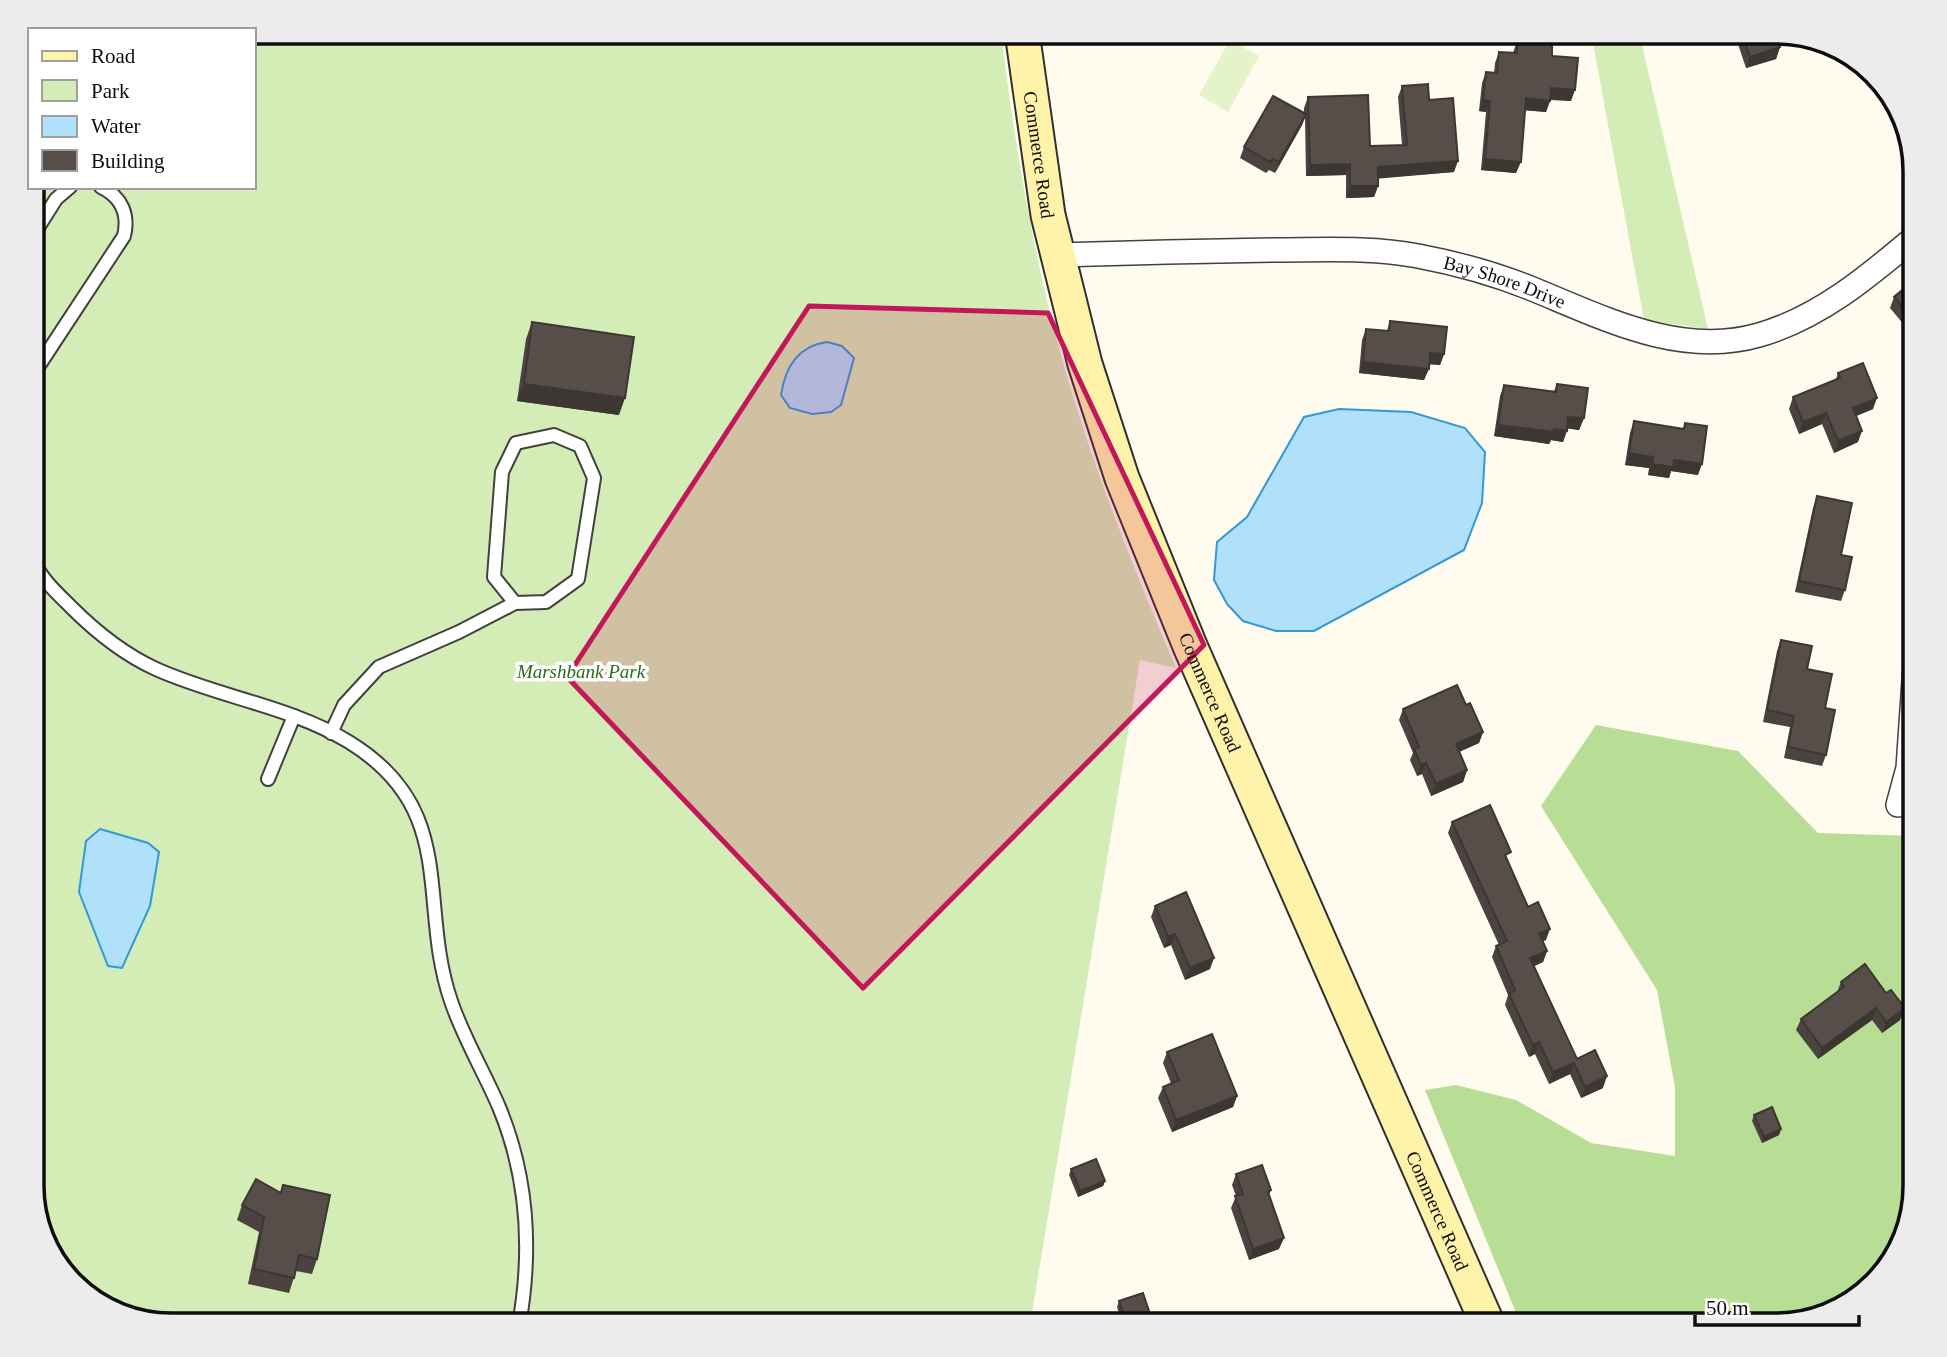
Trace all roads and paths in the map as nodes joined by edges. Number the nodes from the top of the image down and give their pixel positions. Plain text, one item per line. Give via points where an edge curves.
1 (1024, 44) edge
2 (68, 189) edge
3 (106, 189) edge
4 (44, 218) edge
5 (1903, 247) edge
6 (1058, 255) junction
7 (44, 358) edge
8 (44, 586) edge
9 (515, 603) junction
10 (294, 716) junction
11 (331, 733) junction
12 (268, 779) dead end
13 (1903, 786) edge
14 (1898, 805) dead end
15 (521, 1313) edge
16 (1483, 1313) edge

1 - 6 main road, Commerce Road via 1038,157
2 - 4 lane
3 - 7 lane via 124,208 124,236
5 - 6 street, Bay Shore Drive via 1842,295 1799,319 1759,335 1721,341 1694,341 1628,328 1527,287 1417,256 1341,249
6 - 16 main road, Commerce Road via 1096,402 1147,544
8 - 10 lane via 103,639 155,669
9 - 9 lane via 546,601 578,579 594,478 580,446 554,435 516,443 502,472 494,577
9 - 11 lane via 379,667 344,705
10 - 11 lane
10 - 12 lane
11 - 15 lane via 397,782 422,828 451,1002 500,1111 516,1163 527,1224 527,1279
13 - 14 street

